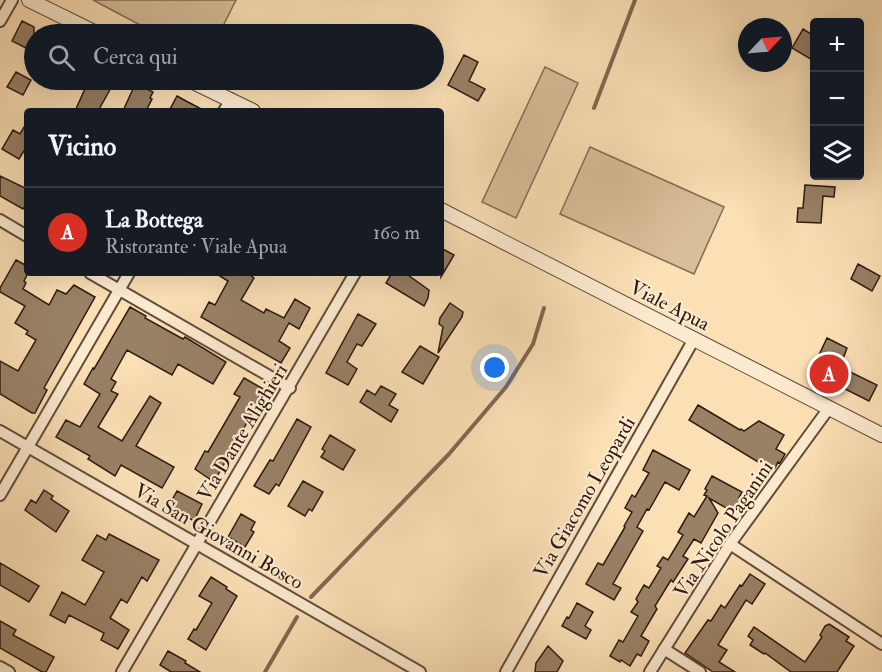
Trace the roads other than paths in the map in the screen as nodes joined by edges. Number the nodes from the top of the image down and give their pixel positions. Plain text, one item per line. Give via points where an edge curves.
1 (12, 0) edge
2 (29, 0) edge
3 (0, 21) edge
4 (78, 24) edge
5 (204, 90) edge
6 (227, 105) edge
7 (444, 212) edge
8 (0, 220) edge
9 (24, 234) edge
10 (95, 276) edge
11 (127, 276) edge
12 (353, 276) edge
13 (119, 290) junction
14 (694, 339) junction
15 (290, 388) junction
16 (830, 408) junction
17 (0, 431) edge
18 (882, 435) edge
19 (28, 446) junction
20 (0, 495) edge
21 (196, 544) junction
22 (730, 544) junction
23 (882, 644) edge
24 (664, 649) junction
25 (0, 667) edge
26 (9, 672) edge
27 (122, 672) edge
28 (420, 672) edge
29 (506, 672) edge
30 (650, 672) edge
31 (699, 672) edge

1 - 3 street
2 - 4 street
5 - 6 street
7 - 14 street, Viale Apua
8 - 9 street
10 - 13 street
11 - 13 street
12 - 15 street, Via Dante Alighieri
13 - 15 street
13 - 19 street
14 - 16 street, Viale Apua
14 - 29 street, Via Giacomo Leopardi
15 - 21 street, Via Dante Alighieri
16 - 18 street, Viale Apua
16 - 22 street, Via Nicolo Paganini
17 - 19 street, Via San Giovanni Bosco
19 - 20 street
19 - 21 street, Via San Giovanni Bosco
21 - 27 street, Via Dante Alighieri
21 - 28 street, Via San Giovanni Bosco
22 - 23 street
22 - 24 street, Via Nicolo Paganini
24 - 30 street, Via Nicolo Paganini
24 - 31 street
25 - 26 street

